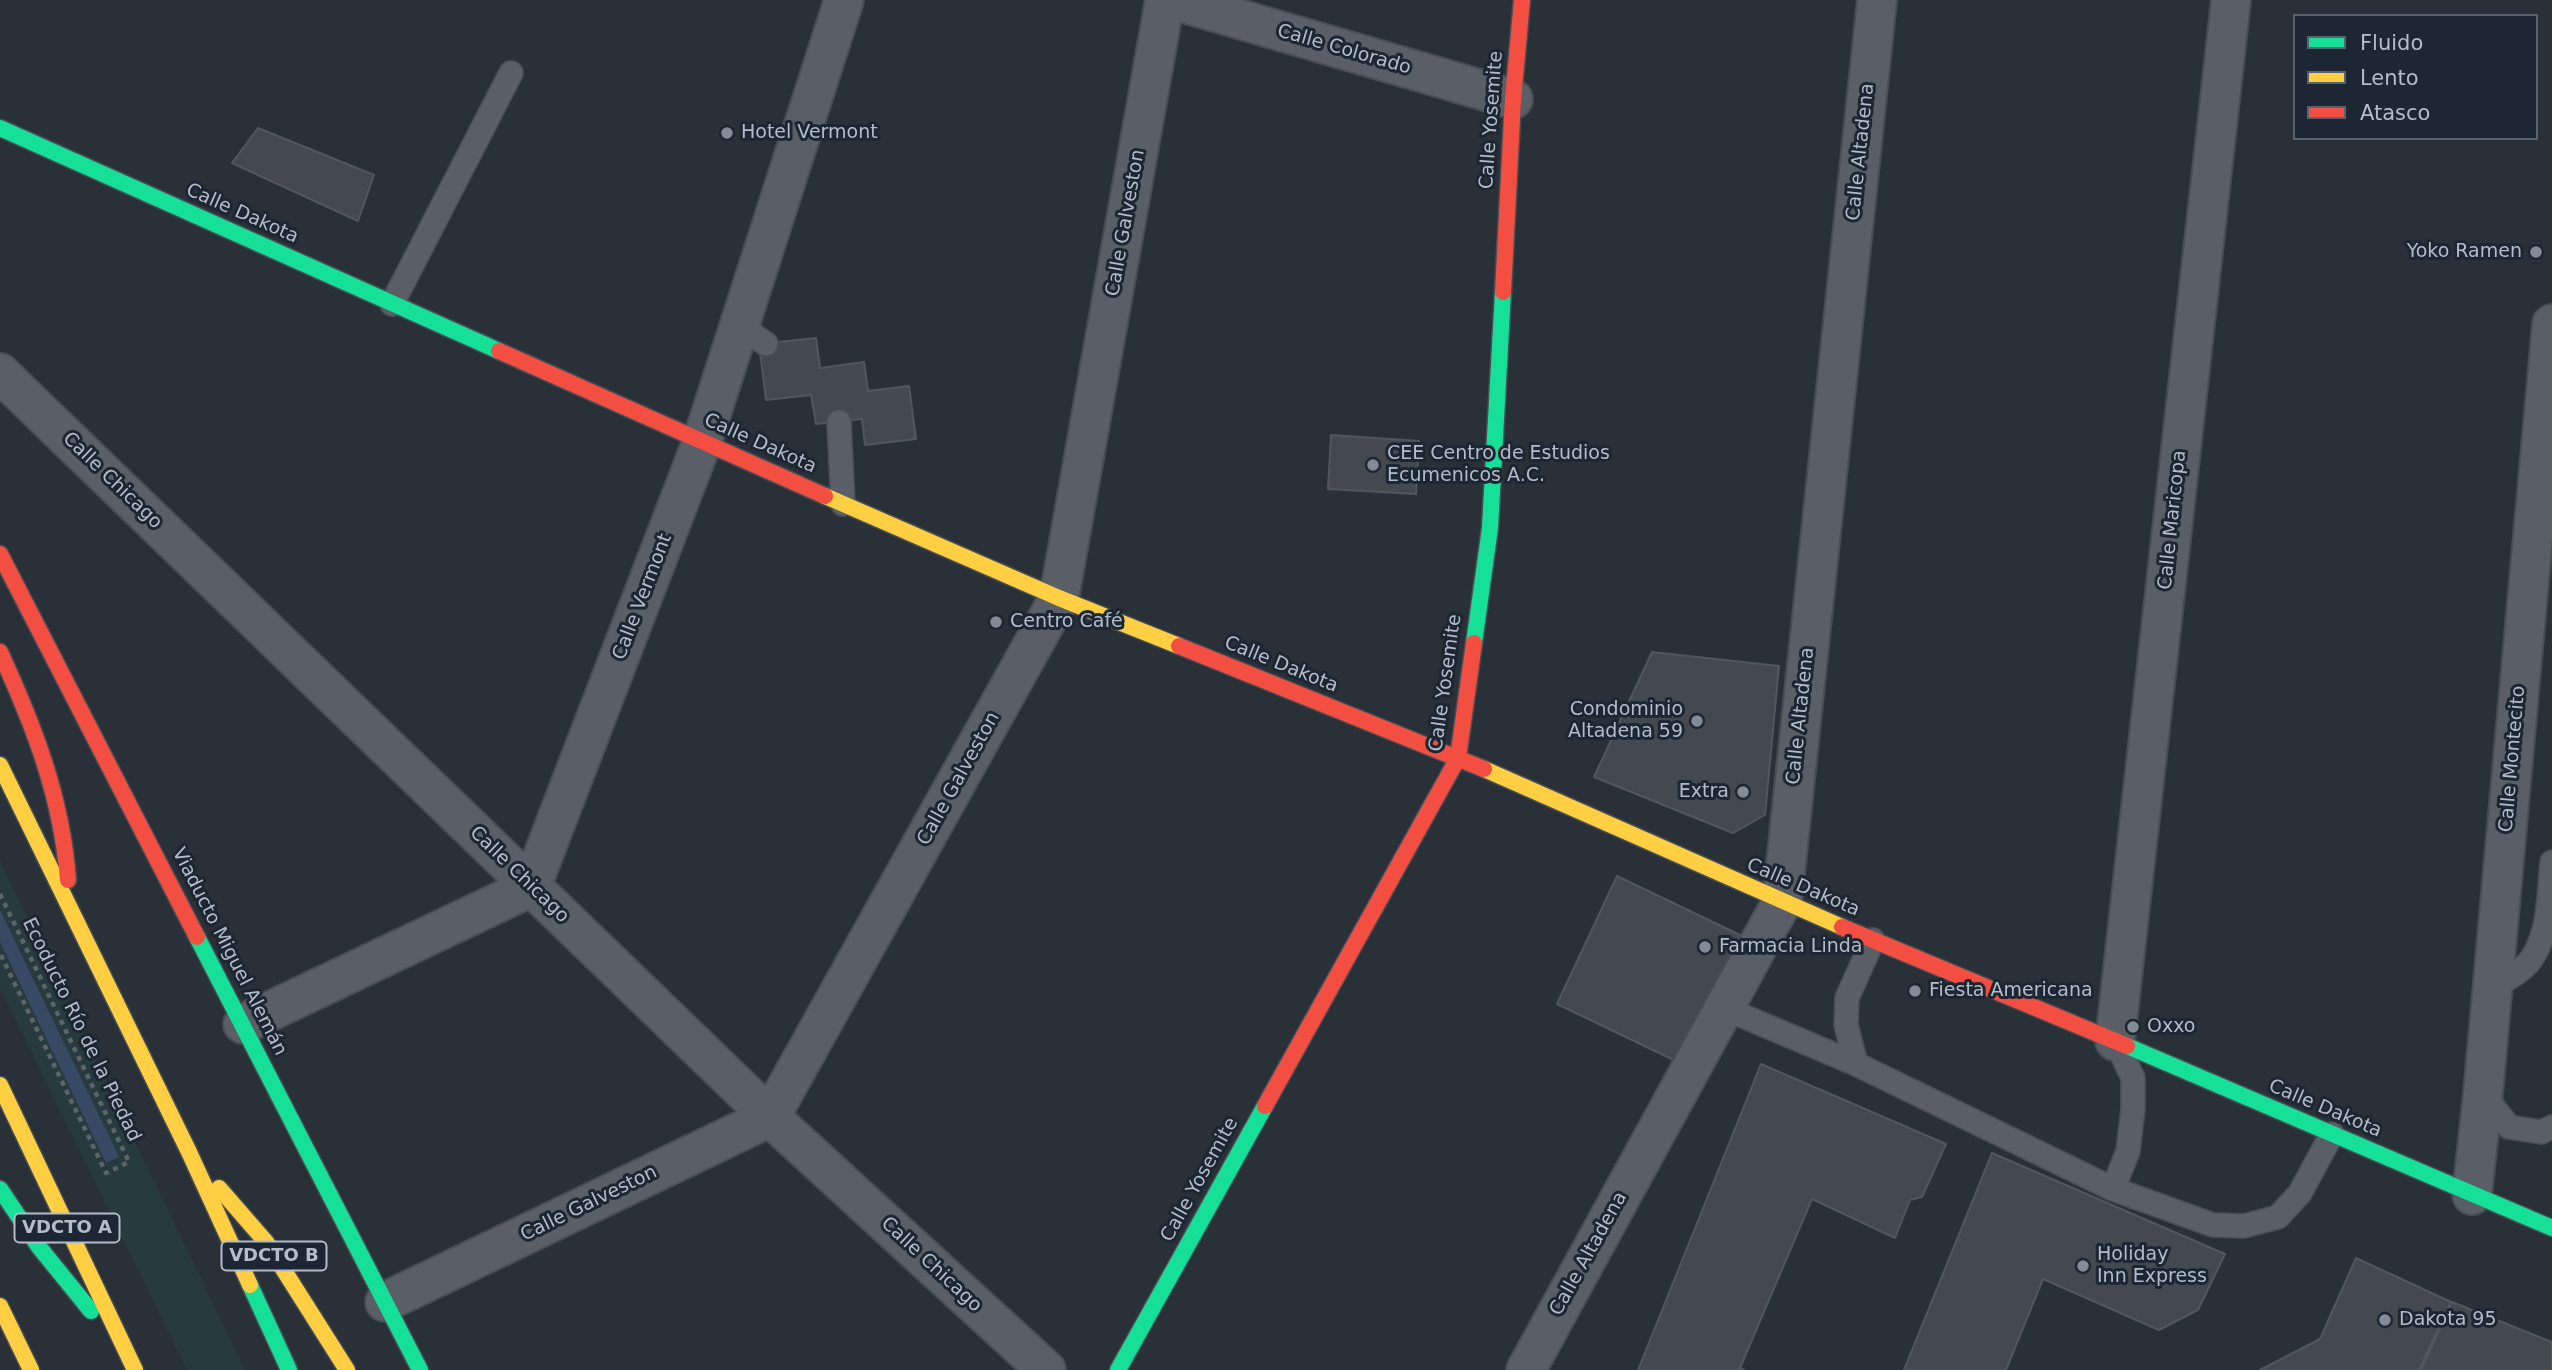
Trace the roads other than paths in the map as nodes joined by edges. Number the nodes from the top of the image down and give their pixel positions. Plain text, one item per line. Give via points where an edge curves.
1 (844, 0) edge
2 (1166, 0) edge
3 (1174, 0) edge
4 (1522, 0) edge
5 (1877, 0) edge
6 (2231, 0) edge
7 (511, 73) dead end
8 (1513, 99) junction
9 (0, 128) edge
10 (392, 304) junction
11 (2552, 324) edge
12 (0, 373) edge
13 (839, 422) dead end
14 (702, 442) junction
15 (843, 504) junction
16 (0, 554) edge
17 (1059, 598) junction
18 (0, 652) edge
19 (1458, 758) junction
20 (0, 765) edge
21 (2552, 862) edge
22 (531, 887) junction
23 (1782, 902) junction
24 (69, 904) junction
25 (1873, 940) junction
26 (2493, 987) junction
27 (1724, 1008) junction
28 (243, 1024) junction
29 (2115, 1041) junction
30 (1856, 1064) junction
31 (0, 1085) edge
32 (2483, 1094) junction
33 (770, 1117) junction
34 (2552, 1126) edge
35 (2332, 1134) junction
36 (188, 1152) junction
37 (0, 1189) edge
38 (2112, 1189) junction
39 (2472, 1195) junction
40 (2552, 1228) edge
41 (385, 1302) junction
42 (0, 1306) edge
43 (123, 1347) junction
44 (31, 1370) edge
45 (135, 1370) edge
46 (289, 1370) edge
47 (347, 1370) edge
48 (420, 1370) edge
49 (1046, 1370) edge
50 (1118, 1370) edge
51 (1526, 1370) edge

1 - 14 street, Calle Vermont via 752,335
2 - 17 street, Calle Galveston
3 - 8 street, Calle Colorado
4 - 8 main road, Calle Yosemite
5 - 23 street, Calle Altadena
6 - 29 street, Calle Maricopa
7 - 10 lane
8 - 19 main road, Calle Yosemite via 1490,528
9 - 10 main road, Calle Dakota
10 - 14 main road, Calle Dakota
11 - 26 street, Calle Montecito
12 - 22 street, Calle Chicago
13 - 15 lane
14 - 15 main road, Calle Dakota
14 - 22 street, Calle Vermont
15 - 17 main road, Calle Dakota
16 - 28 main road, Viaducto Miguel Alemán
17 - 19 main road, Calle Dakota
17 - 33 street, Calle Galveston
18 - 24 main road via 47,763 67,855
19 - 23 main road, Calle Dakota
19 - 50 main road, Calle Yosemite
20 - 24 main road
21 - 26 lane via 2545,925 2535,954 2515,975
22 - 28 street
22 - 33 street, Calle Chicago
23 - 25 main road, Calle Dakota
23 - 27 street, Calle Altadena
24 - 36 main road
25 - 29 main road, Calle Dakota
25 - 30 lane via 1847,998 1846,1025
26 - 32 street, Calle Montecito
27 - 30 lane
27 - 51 street, Calle Altadena
28 - 41 main road, Viaducto Miguel Alemán
29 - 35 main road, Calle Dakota
29 - 38 lane via 2133,1078 2133,1108 2128,1151
30 - 38 lane
31 - 43 main road, VDCTO A
32 - 34 lane via 2509,1127 2541,1132
32 - 39 street, Calle Montecito
33 - 41 street, Calle Galveston
33 - 49 street, Calle Chicago
35 - 38 lane via 2300,1193 2278,1217 2244,1226 2213,1225
35 - 39 main road, Calle Dakota
36 - 46 main road
36 - 47 main road, VDCTO B via 265,1242
37 - 43 main road via 38,1247
39 - 40 main road, Calle Dakota
41 - 48 main road, Viaducto Miguel Alemán
42 - 44 main road
43 - 45 main road, VDCTO A

